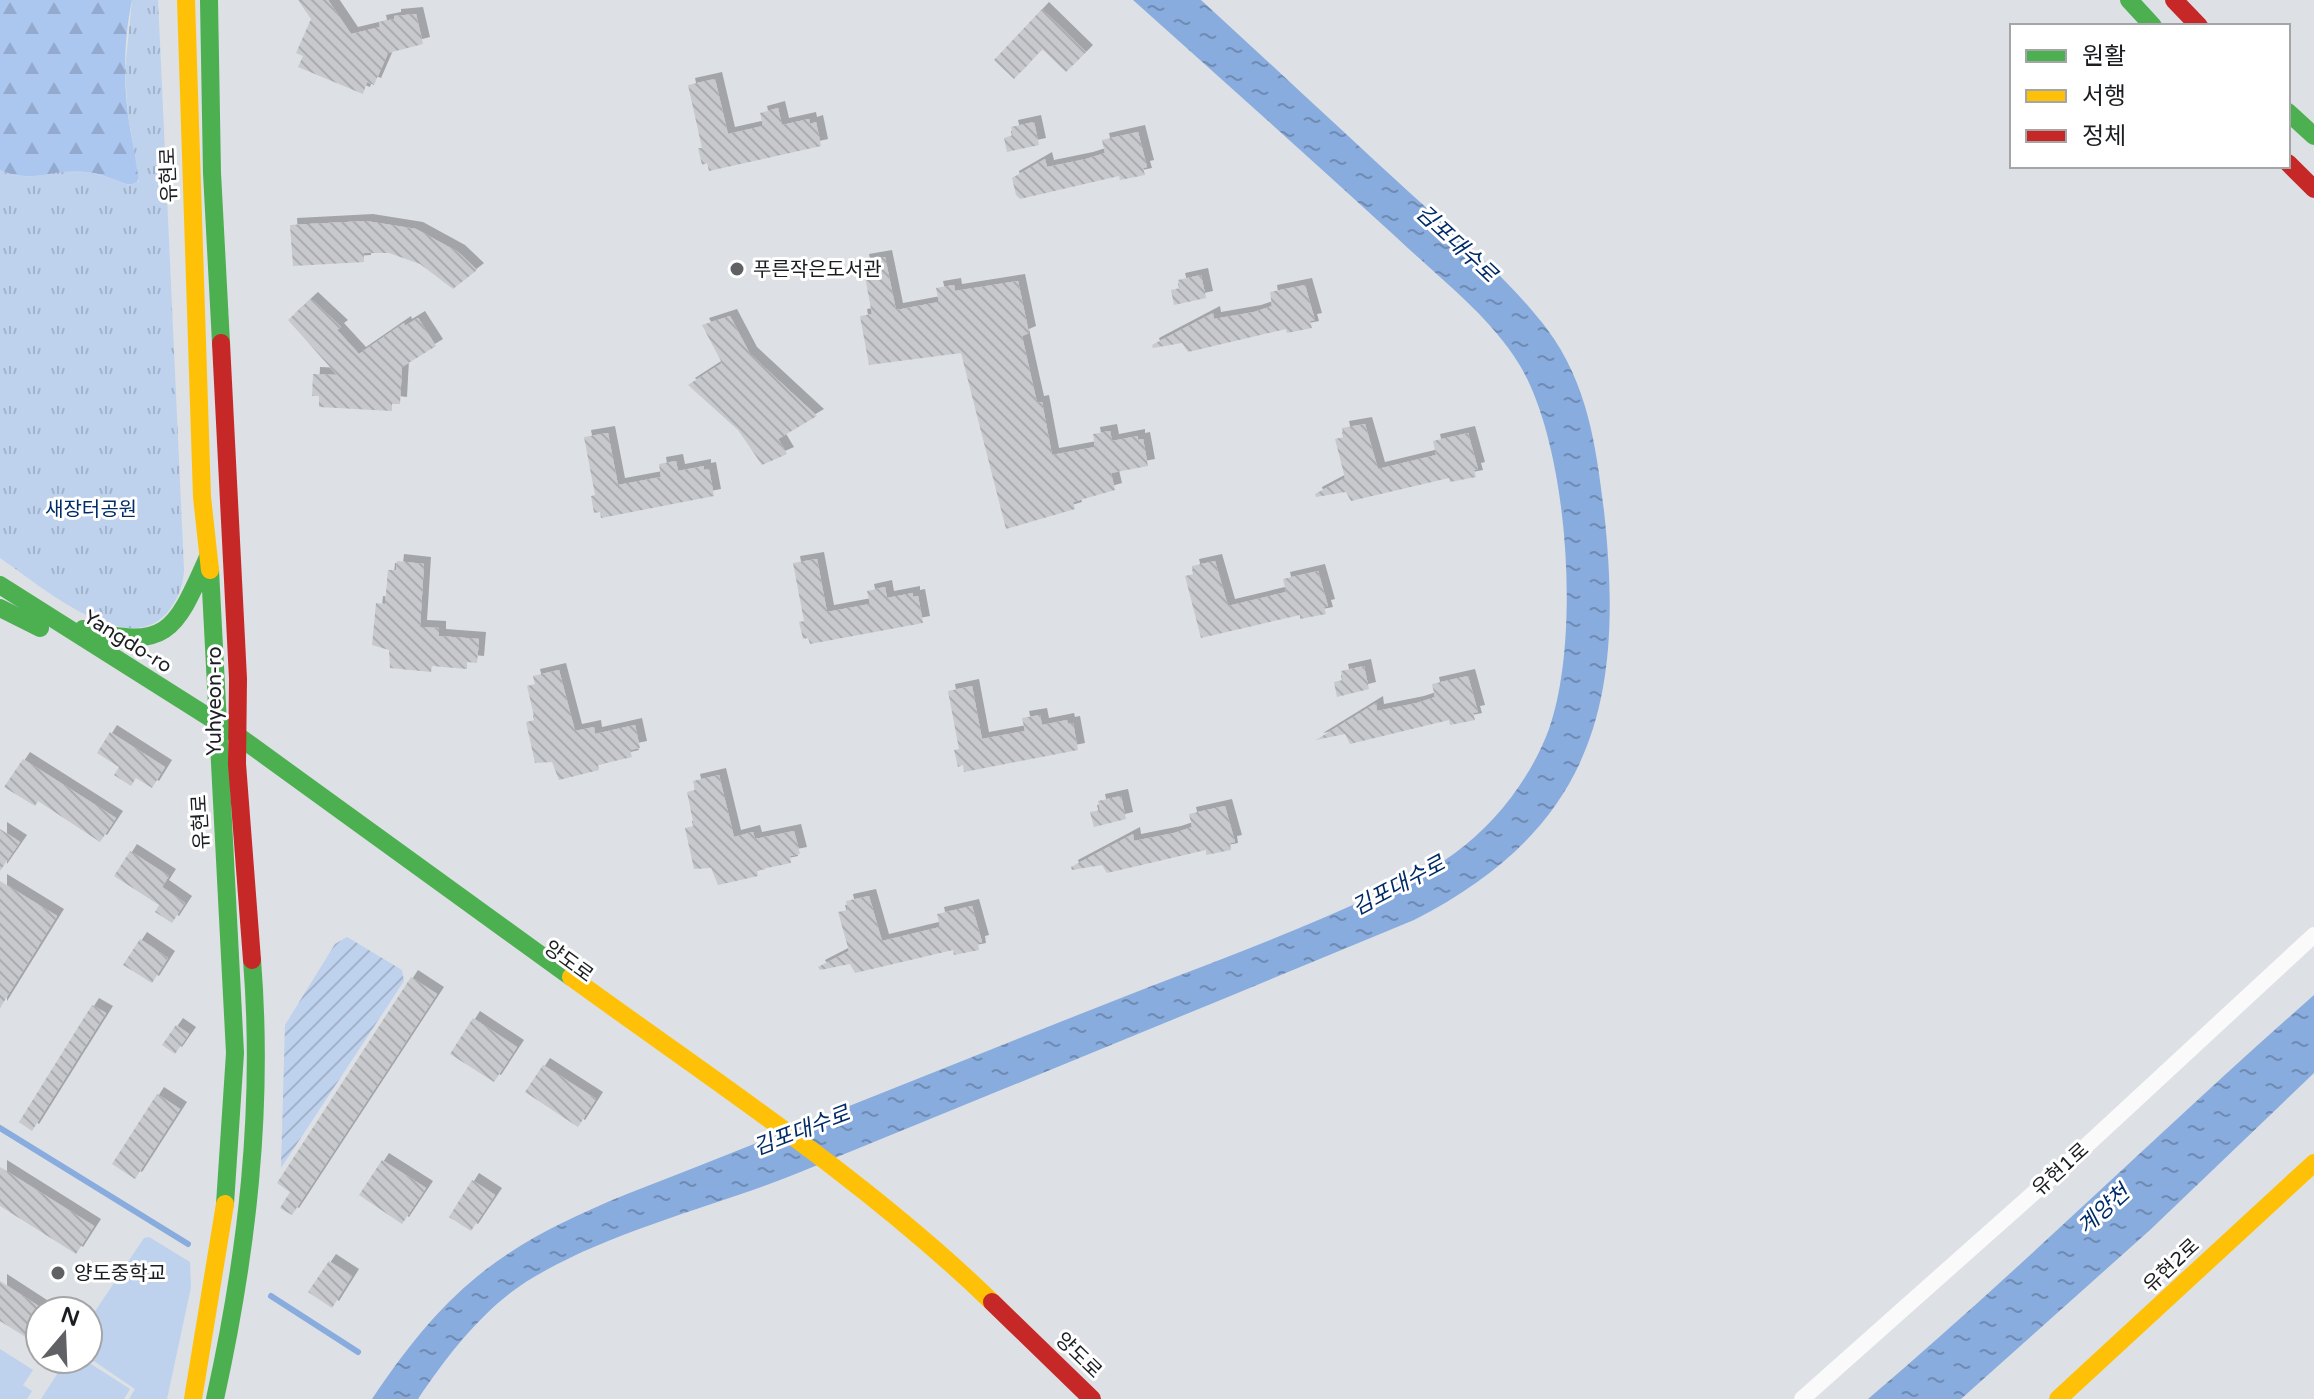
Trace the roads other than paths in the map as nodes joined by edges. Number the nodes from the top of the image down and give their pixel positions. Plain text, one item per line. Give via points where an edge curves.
1 (186, 0) edge
2 (209, 0) edge
3 (2129, 0) edge
4 (2174, 0) edge
5 (2151, 24) edge
6 (2197, 24) edge
7 (2290, 114) edge
8 (2314, 136) edge
9 (2290, 165) edge
10 (2314, 189) edge
11 (208, 557) junction
12 (0, 585) edge
13 (0, 608) edge
14 (54, 620) junction
15 (217, 722) junction
16 (234, 733) junction
17 (217, 742) junction
18 (235, 753) junction
19 (2314, 935) edge
20 (751, 1118) junction
21 (2314, 1163) edge
22 (830, 1173) junction
23 (193, 1399) edge
24 (215, 1399) edge
25 (1077, 1399) edge
26 (1092, 1399) edge
27 (1802, 1399) edge
28 (2058, 1399) edge

1 - 11 street, 유현로 via 196,370
2 - 16 street, Yuhyeon-ro via 212,173 238,679
3 - 5 street
4 - 6 street
7 - 8 street
9 - 10 street
11 - 14 street via 176,622 158,636 115,639
11 - 15 street, 유현로
12 - 14 street, Yangdo-ro
13 - 17 street, 양도로 via 28,620
14 - 15 street, Yangdo-ro
15 - 16 street, Yangdo-ro
15 - 17 street, 유현로
16 - 18 street, Yuhyeon-ro
16 - 20 street, 양도로
17 - 18 street, 양도로
17 - 23 street, 유현로 via 235,1092 217,1279
18 - 20 street, 양도로
18 - 24 street, Yuhyeon-ro via 256,1015 256,1097 246,1238
19 - 27 street, 유현1로
20 - 22 street, 양도로
21 - 28 street, 유현2로
22 - 25 street, 양도로 via 927,1254
22 - 26 street, 양도로 via 896,1214

